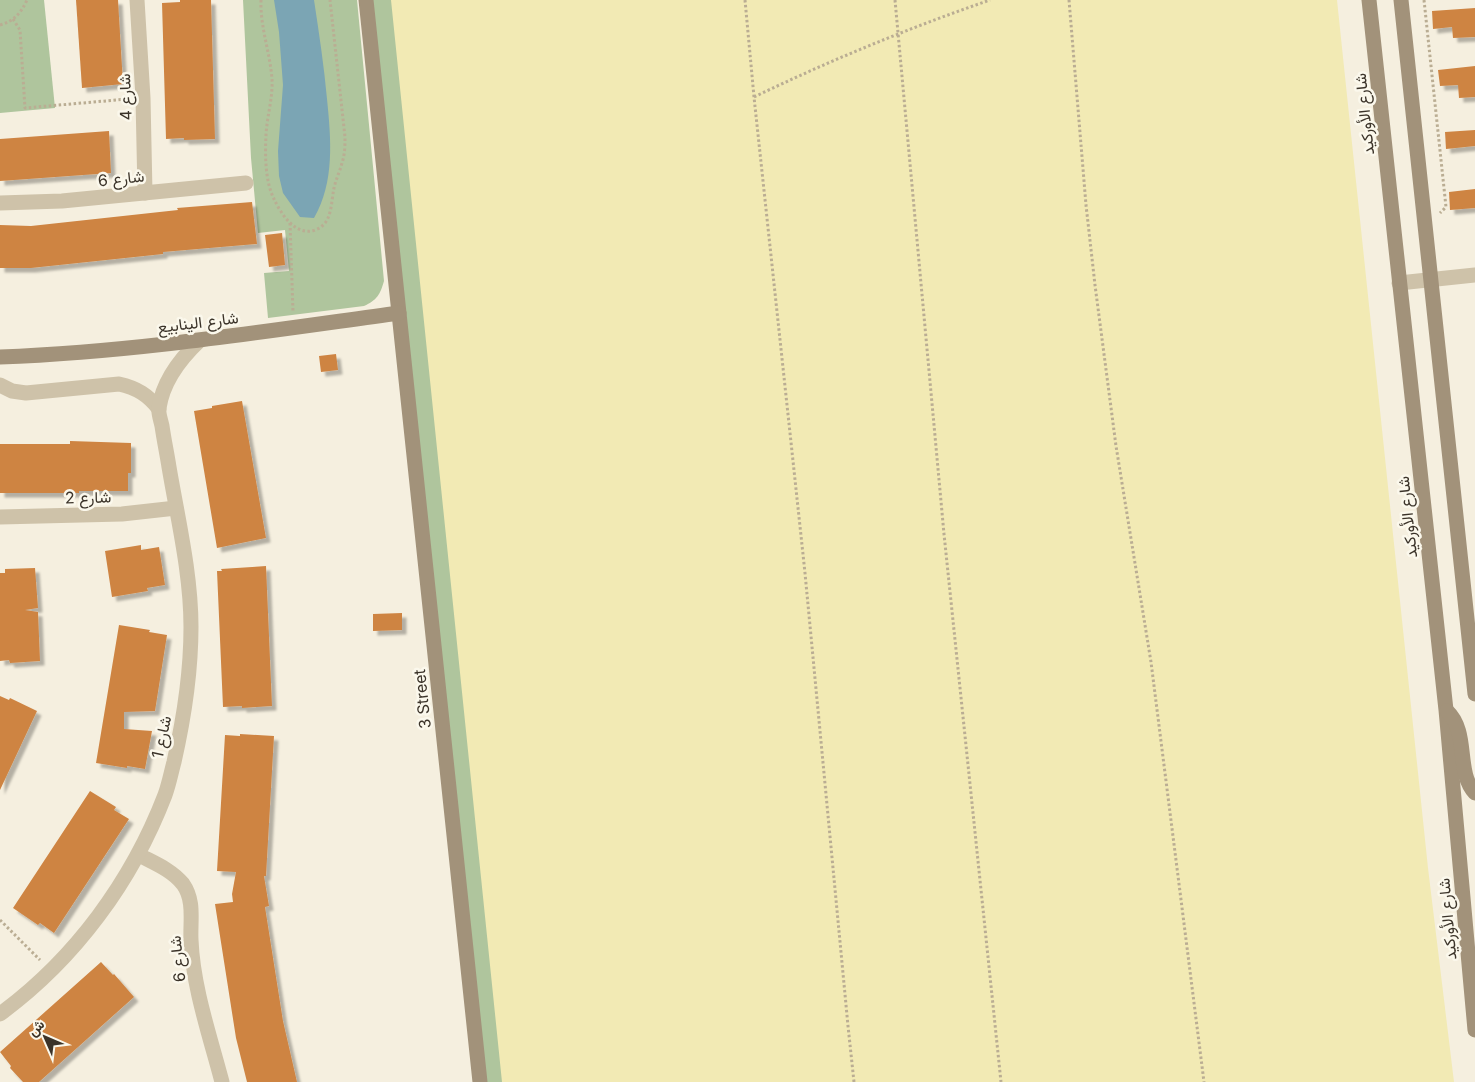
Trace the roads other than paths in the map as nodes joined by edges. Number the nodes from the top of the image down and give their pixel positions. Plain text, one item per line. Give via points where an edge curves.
1 (137, 0) edge
2 (366, 0) edge
3 (1369, 0) edge
4 (1401, 0) edge
5 (246, 183) dead end
6 (145, 193) junction
7 (0, 204) edge
8 (1475, 275) edge
9 (1430, 280) junction
10 (1399, 283) junction
11 (399, 313) junction
12 (198, 341) junction
13 (0, 357) edge
14 (0, 385) edge
15 (159, 409) junction
16 (176, 508) junction
17 (0, 517) edge
18 (1475, 694) edge
19 (1446, 710) junction
20 (1475, 793) edge
21 (139, 855) junction
22 (0, 1014) edge
23 (1475, 1030) edge
24 (222, 1082) edge
25 (480, 1082) edge

1 - 6 street, شارع 4
2 - 11 street, 3 Street
3 - 10 street, شارع الأوركيد
4 - 9 street
5 - 6 street, شارع 6
6 - 7 street, شارع 6
8 - 9 street
9 - 10 street
9 - 18 street
10 - 19 street, شارع الأوركيد
11 - 12 street, شارع الينابيع
11 - 25 street, 3 Street
12 - 13 street, شارع الينابيع
12 - 15 street, شارع 1 via 167,382
14 - 15 street via 26,393 119,384 142,392
15 - 16 street, شارع 1
16 - 17 street, شارع 2 via 122,514
16 - 21 street, شارع 1 via 187,567 191,627 188,687 166,793
19 - 20 street via 1457,724 1467,781
19 - 23 street, شارع الأوركيد
21 - 22 street, شارع 1 via 93,925 51,971
21 - 24 street, شارع 6 via 176,876 188,894 196,983

